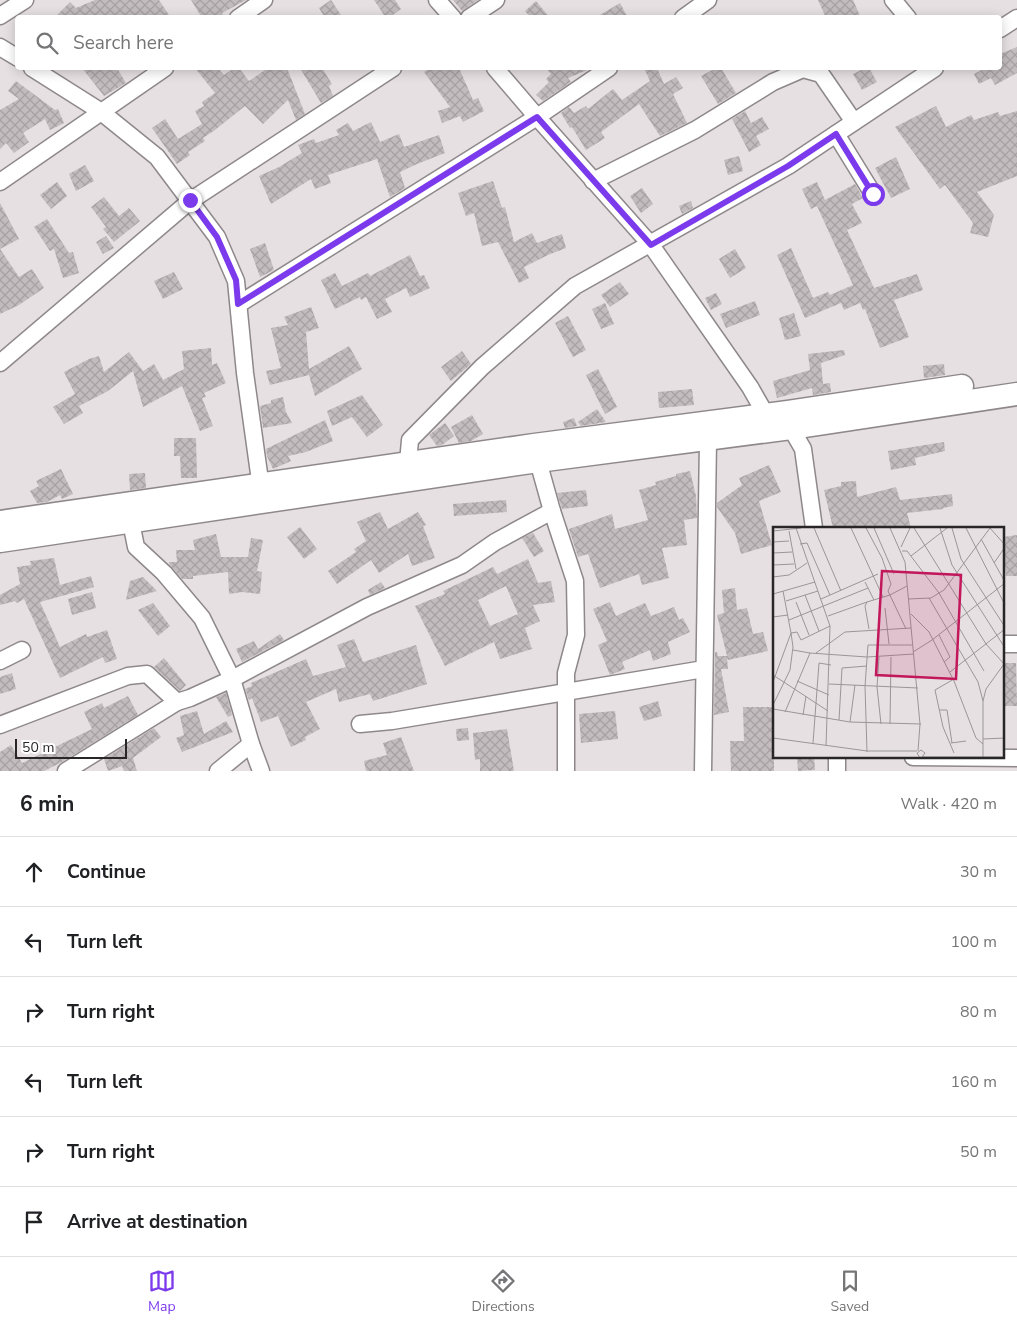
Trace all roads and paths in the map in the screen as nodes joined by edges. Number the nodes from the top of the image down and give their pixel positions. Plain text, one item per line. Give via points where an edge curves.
1 (25, 0) edge
2 (264, 0) edge
3 (437, 0) edge
4 (496, 0) edge
5 (708, 0) edge
6 (893, 0) edge
7 (242, 15) edge
8 (450, 15) edge
9 (474, 15) edge
10 (687, 15) edge
11 (906, 15) edge
12 (0, 16) edge
13 (1017, 20) edge
14 (1002, 28) edge
15 (0, 47) edge
16 (15, 56) edge
17 (35, 70) edge
18 (162, 70) edge
19 (390, 70) edge
20 (497, 70) edge
21 (606, 70) edge
22 (802, 70) edge
23 (807, 70) edge
24 (932, 70) edge
25 (100, 111) junction
26 (537, 117) junction
27 (854, 122) junction
28 (836, 134) junction
29 (593, 181) junction
30 (0, 182) edge
31 (873, 194) dead end
32 (190, 200) junction
33 (651, 245) junction
34 (238, 304) junction
35 (0, 363) edge
36 (1017, 378) edge
37 (1017, 394) edge
38 (779, 421) junction
39 (708, 440) junction
40 (538, 461) junction
41 (408, 463) junction
42 (262, 493) junction
43 (552, 511) junction
44 (0, 522) edge
45 (131, 522) junction
46 (814, 527) edge
47 (0, 541) edge
48 (1004, 644) edge
49 (1017, 644) edge
50 (22, 650) dead end
51 (0, 661) edge
52 (704, 669) junction
53 (232, 679) junction
54 (566, 693) junction
55 (177, 702) junction
56 (360, 724) dead end
57 (0, 725) edge
58 (251, 744) junction
59 (837, 758) edge
60 (1004, 758) edge
61 (1017, 758) edge
62 (66, 771) edge
63 (218, 771) edge
64 (261, 771) edge
65 (566, 771) edge
66 (703, 771) edge
67 (837, 771) edge

1 - 12 street
2 - 7 street
3 - 8 street
4 - 9 street
5 - 10 street
6 - 11 street
13 - 14 street
15 - 16 street
17 - 25 street
18 - 25 street
19 - 32 street
20 - 26 street
21 - 26 street
22 - 29 street via 773,82 695,130
23 - 27 street via 821,74
24 - 27 street
25 - 30 street
25 - 32 street via 157,157
26 - 29 street
26 - 34 street
27 - 28 street
28 - 31 street
28 - 33 street via 788,166
29 - 33 street
32 - 34 street via 217,237 236,280
32 - 35 street
33 - 38 street via 750,387
33 - 41 street via 575,286 482,367 410,440
34 - 42 street
36 - 38 main road
37 - 38 main road
38 - 39 main road
38 - 41 main road
38 - 46 street via 804,449
39 - 40 main road
39 - 52 street
40 - 42 main road
40 - 43 street
41 - 42 main road
42 - 44 main road
42 - 45 main road
43 - 53 street via 495,542 462,565 367,608
43 - 54 street via 575,581 576,635 566,673
45 - 47 main road
45 - 53 street via 136,547 164,573 202,618
48 - 49 street
50 - 51 street
52 - 54 street
52 - 66 street
53 - 55 street
53 - 58 street
54 - 56 street via 392,722
54 - 65 street
55 - 57 street via 147,674 128,676
55 - 62 street
58 - 63 street
58 - 64 street
59 - 67 street
60 - 61 street

